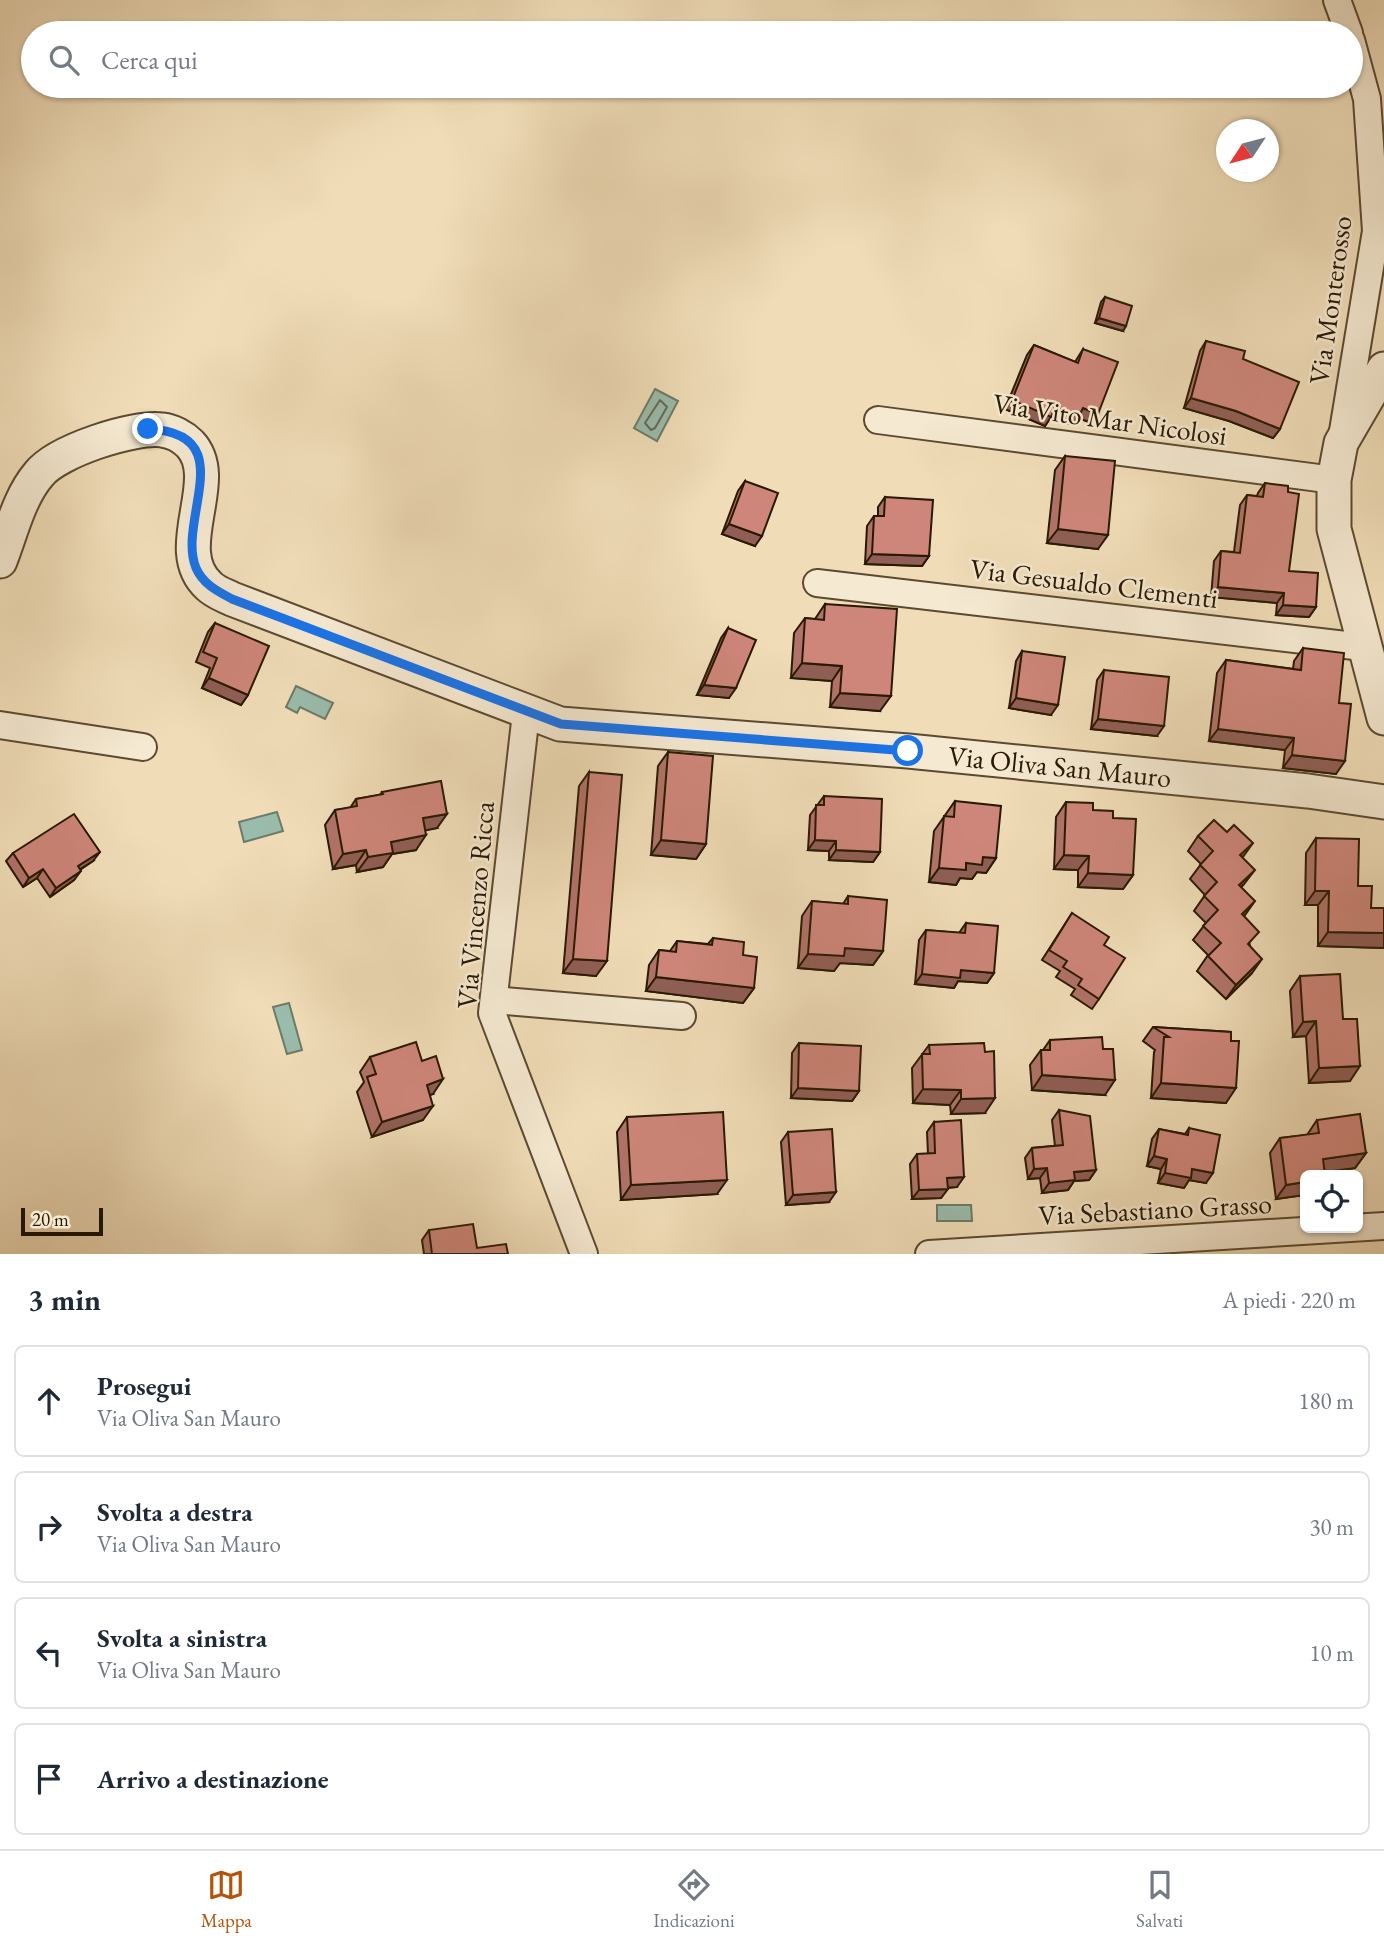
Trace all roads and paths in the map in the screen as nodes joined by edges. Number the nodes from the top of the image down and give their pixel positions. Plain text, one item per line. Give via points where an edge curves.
1 (1337, 0) edge
2 (1345, 21) edge
3 (1363, 84) edge
4 (1384, 369) edge
5 (878, 420) dead end
6 (1341, 443) junction
7 (1334, 480) junction
8 (0, 561) edge
9 (817, 583) dead end
10 (1363, 647) junction
11 (526, 713) junction
12 (1384, 718) edge
13 (0, 726) edge
14 (143, 747) dead end
15 (1384, 802) edge
16 (494, 1000) junction
17 (682, 1016) dead end
18 (1384, 1226) edge
19 (583, 1254) edge
20 (929, 1254) edge

1 - 2 street
3 - 6 street, Via Monterosso via 1376,231
4 - 6 street
5 - 7 street, Via Vito Mar Nicolosi
6 - 7 street
7 - 10 street via 1334,529
8 - 11 street, Via Oliva San Mauro via 30,485 41,471 86,446 148,429 165,430 190,443 202,471 193,549 195,564 210,587
9 - 10 street, Via Gesualdo Clementi
10 - 12 street
11 - 15 street, Via Oliva San Mauro via 561,724 908,751
11 - 16 street, Via Vincenzo Ricca
13 - 14 street
16 - 17 street
16 - 19 street, Via Vincenzo Ricca via 492,1013
18 - 20 street, Via Sebastiano Grasso

